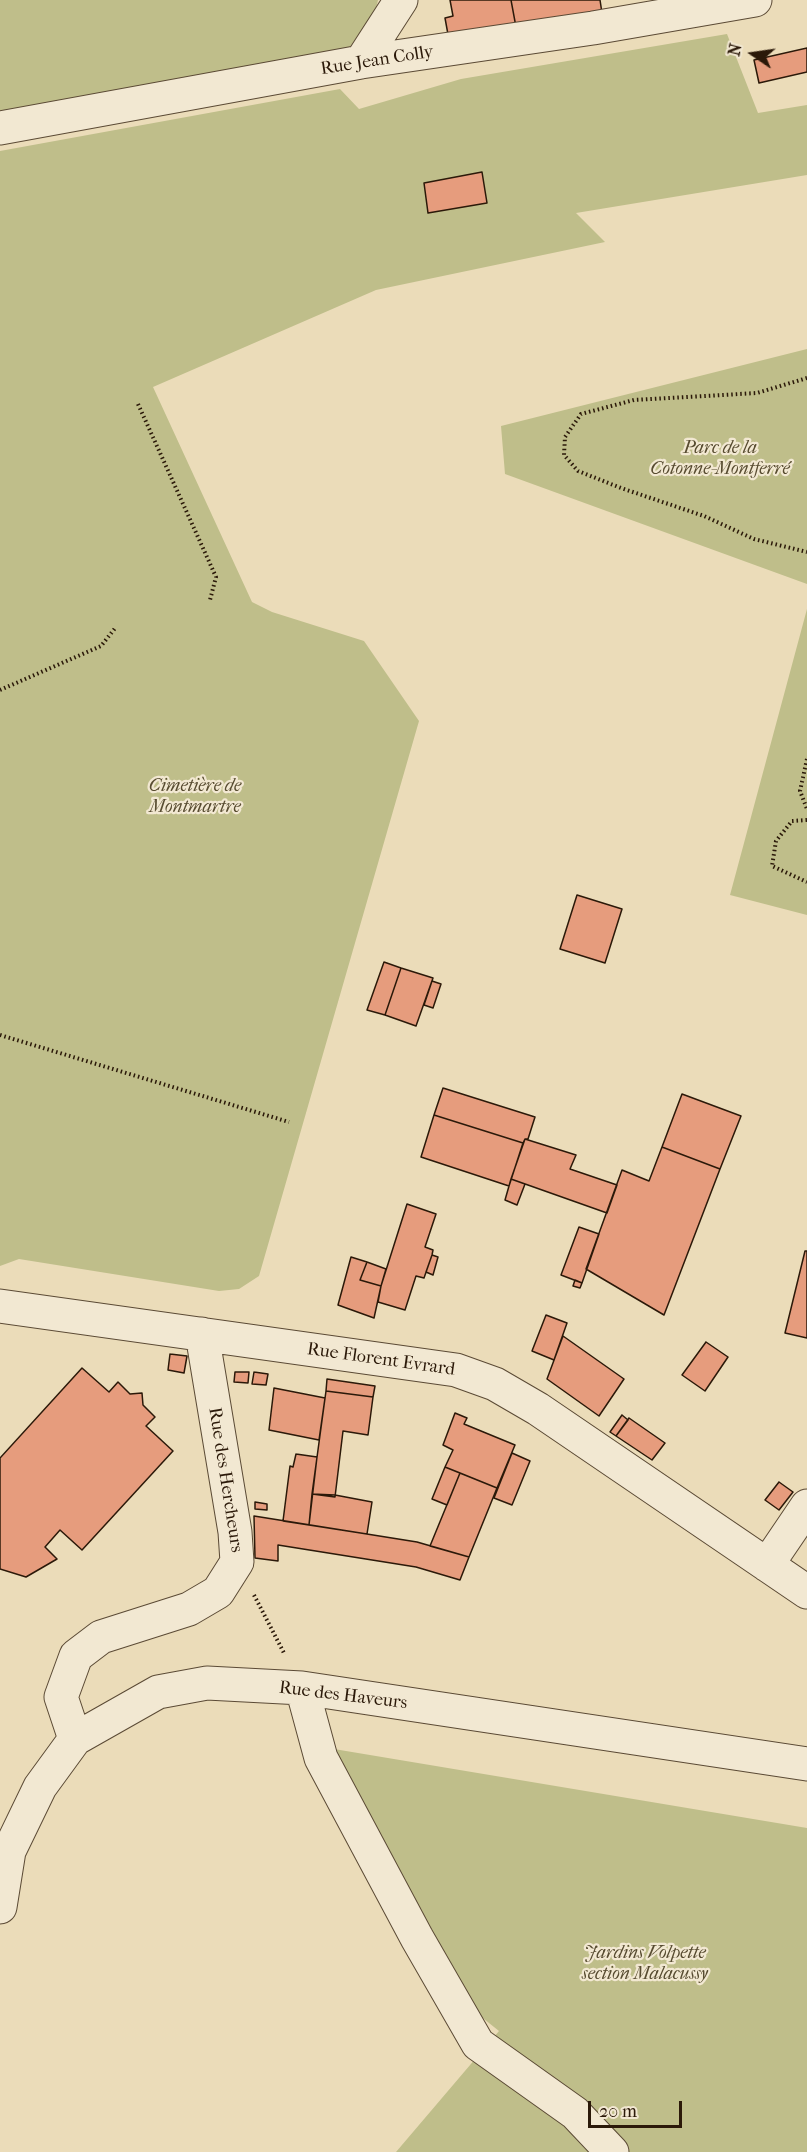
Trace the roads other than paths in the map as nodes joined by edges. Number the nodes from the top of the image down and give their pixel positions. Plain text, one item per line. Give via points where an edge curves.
1 (401, 0) edge
2 (755, 0) edge
3 (361, 62) junction
4 (0, 128) edge
5 (0, 1306) edge
6 (202, 1334) junction
7 (807, 1506) edge
8 (767, 1565) junction
9 (807, 1592) edge
10 (302, 1688) junction
11 (75, 1739) junction
12 (807, 1764) edge
13 (0, 1906) edge
14 (612, 2152) edge

1 - 3 street
2 - 3 street, Rue Jean Colly
3 - 4 street, Rue Jean Colly
5 - 6 street, Rue Florent Evrard
6 - 8 street, Rue Florent Evrard via 456,1370 495,1384 538,1409
6 - 11 street, Rue des Hercheurs via 237,1562 218,1592 189,1609 101,1636 76,1656 61,1697
7 - 8 street
8 - 9 street, Rue Florent Evrard
10 - 11 street, Rue des Haveurs via 207,1683 158,1692
10 - 12 street, Rue des Haveurs
10 - 14 street via 321,1758 478,2044 575,2113
11 - 13 street, Rue des Haveurs via 40,1788 9,1851

